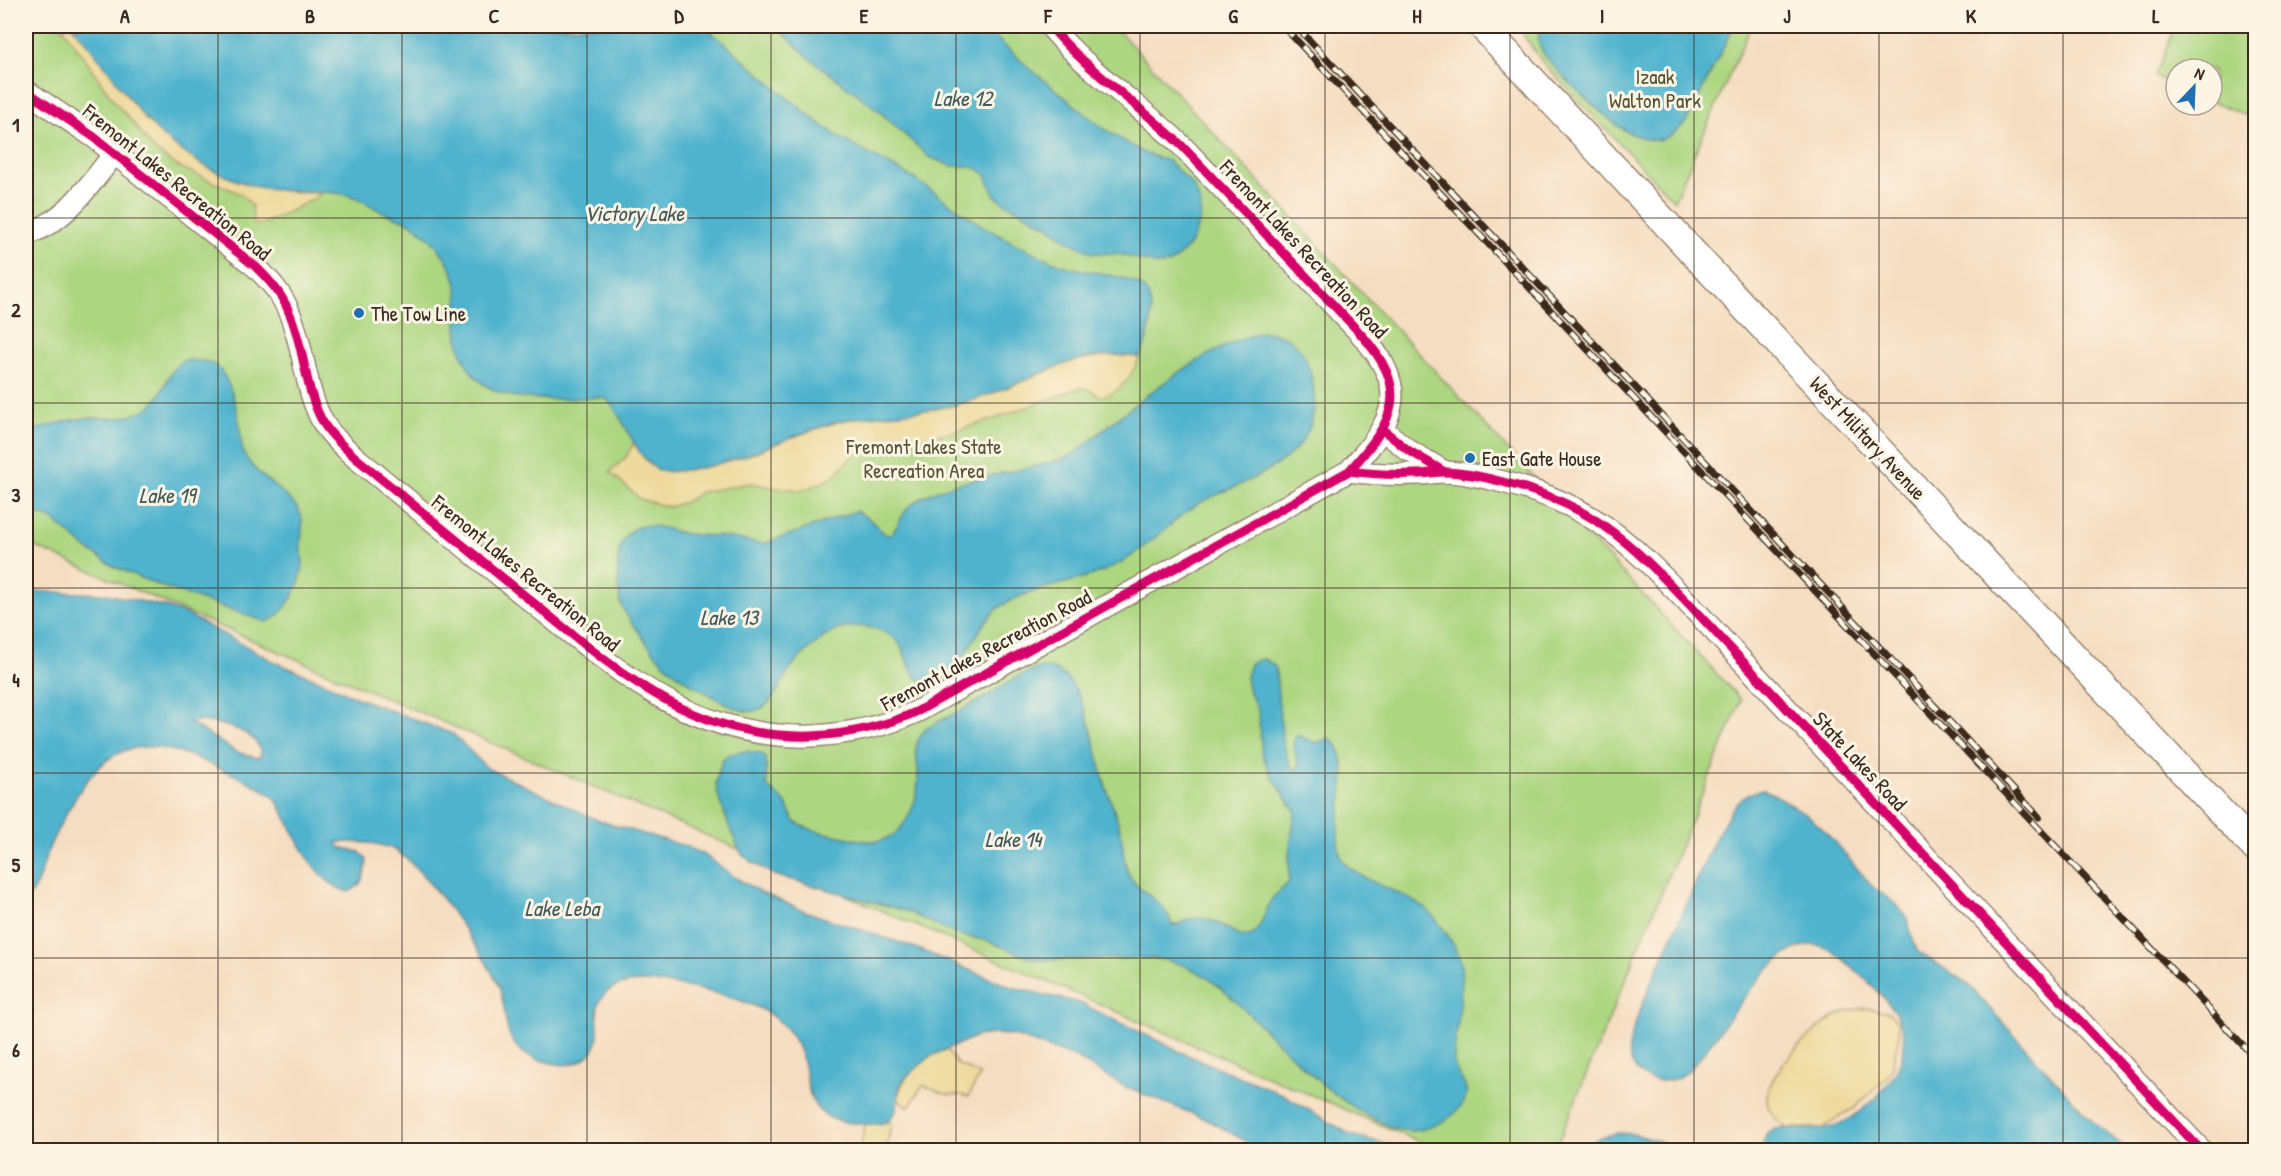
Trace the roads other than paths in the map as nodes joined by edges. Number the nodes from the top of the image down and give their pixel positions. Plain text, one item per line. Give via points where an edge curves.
1 (1050, 26) edge
2 (1482, 26) edge
3 (26, 91) edge
4 (115, 153) junction
5 (26, 234) edge
6 (1382, 429) junction
7 (1349, 471) junction
8 (1445, 472) junction
9 (2256, 849) edge
10 (2201, 1150) edge

1 - 6 street, Fremont Lakes Recreation Road via 1084,62 1182,146 1375,350 1386,367 1392,392 1390,411
2 - 9 main road, West Military Avenue
3 - 4 street, Fremont Lakes Recreation Road
4 - 5 street via 62,214
4 - 7 street, Fremont Lakes Recreation Road via 256,267 275,287 295,327 319,415 332,435 356,458 617,669 680,708 736,729 820,735 871,729 901,719
6 - 7 street, Fremont Lakes Recreation Road
6 - 8 street, State Lakes Road
7 - 8 street, State Lakes Road
8 - 10 street, State Lakes Road via 1497,480 1548,495 1590,515 1636,550

